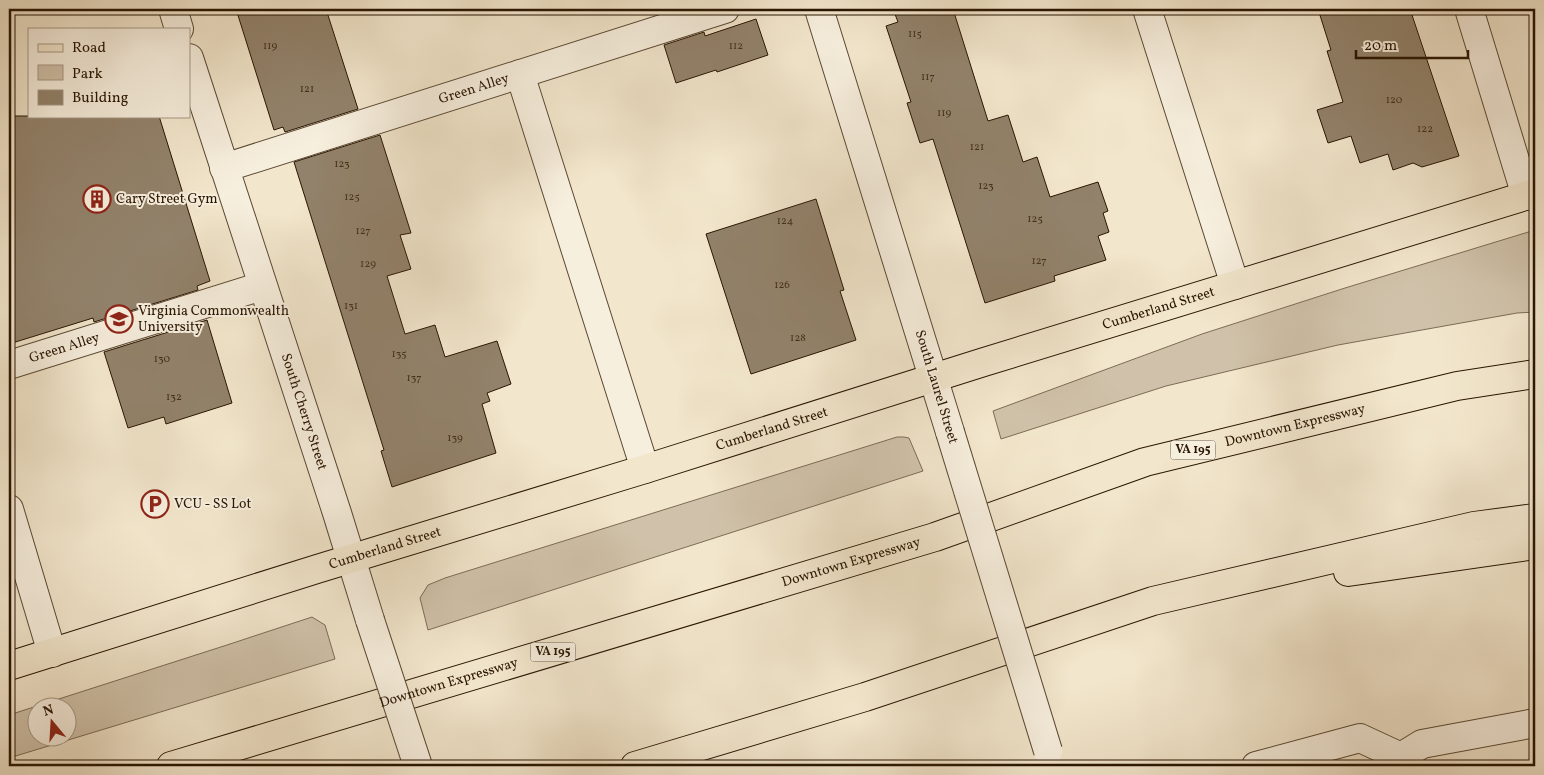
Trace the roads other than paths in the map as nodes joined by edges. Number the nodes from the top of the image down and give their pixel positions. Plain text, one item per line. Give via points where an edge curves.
1 (173, 9) edge
2 (725, 9) edge
3 (818, 9) edge
4 (1147, 9) edge
5 (1469, 9) edge
6 (179, 28) edge
7 (190, 61) edge
8 (520, 74) junction
9 (224, 168) junction
10 (1530, 194) edge
11 (1235, 285) junction
12 (262, 286) junction
13 (9, 365) edge
14 (1535, 374) edge
15 (934, 378) junction
16 (644, 470) junction
17 (9, 509) edge
18 (1535, 518) edge
19 (1535, 545) edge
20 (351, 558) junction
21 (1153, 601) junction
22 (52, 654) junction
23 (9, 666) edge
24 (1535, 723) edge
25 (1050, 759) edge
26 (1398, 762) edge
27 (171, 766) edge
28 (418, 766) edge
29 (635, 766) edge
30 (1256, 766) edge

1 - 6 street
2 - 8 street, Green Alley
3 - 15 street, South Laurel Street
4 - 11 street
5 - 10 street
7 - 9 street, South Cherry Street
8 - 9 street, Green Alley
8 - 16 street
9 - 12 street, South Cherry Street
10 - 11 main road, Cumberland Street
11 - 15 main road, Cumberland Street
12 - 13 street, Green Alley
12 - 20 street, South Cherry Street
14 - 27 main road, Downtown Expressway / VA 195 via 1457,386 1145,462 935,537
15 - 16 main road, Cumberland Street
15 - 25 street, South Laurel Street, bridge
16 - 20 main road, Cumberland Street
17 - 22 street
18 - 21 main road via 1474,526
19 - 21 main road
20 - 22 main road, Cumberland Street
20 - 28 street, South Cherry Street, bridge
21 - 29 main road via 865,696
22 - 23 main road, Cumberland Street
24 - 26 street via 1422,744
26 - 30 street via 1360,738

